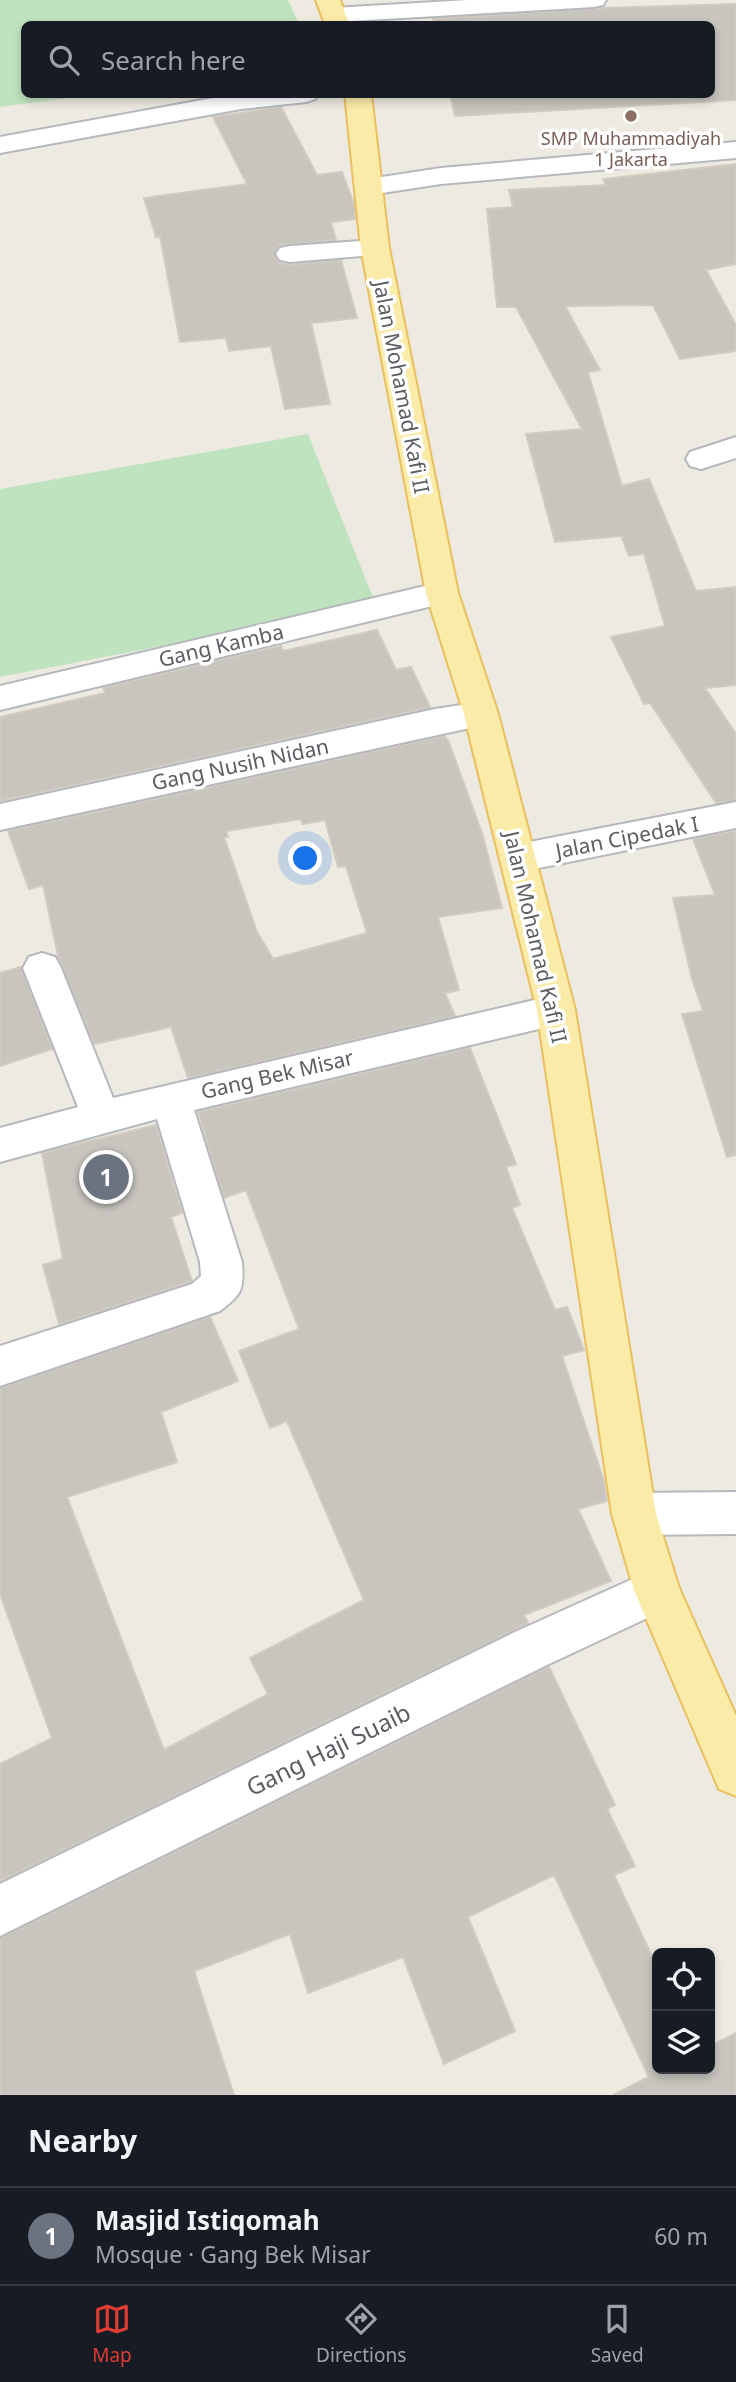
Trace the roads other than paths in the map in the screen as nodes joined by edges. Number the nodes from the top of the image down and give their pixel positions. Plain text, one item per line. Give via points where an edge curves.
1 (594, 0) edge
2 (333, 13) edge
3 (269, 98) edge
4 (359, 98) edge
5 (0, 145) edge
6 (736, 150) edge
7 (377, 185) junction
8 (375, 248) junction
9 (290, 254) dead end
10 (736, 447) edge
11 (701, 459) dead end
12 (442, 593) junction
13 (0, 698) edge
14 (481, 714) junction
15 (736, 815) edge
16 (0, 817) edge
17 (530, 856) junction
18 (42, 968) dead end
19 (556, 1010) junction
20 (171, 1099) junction
21 (101, 1117) junction
22 (0, 1145) edge
23 (0, 1366) edge
24 (736, 1513) edge
25 (653, 1514) junction
26 (657, 1590) junction
27 (736, 1772) edge
28 (0, 1911) edge

1 - 2 street
3 - 5 street
4 - 7 main road, Jalan Mohamad Kafi II
6 - 7 street
7 - 8 main road, Jalan Mohamad Kafi II
8 - 9 street
8 - 12 main road, Jalan Mohamad Kafi II
10 - 11 street
12 - 13 street, Gang Kamba
12 - 14 main road, Jalan Mohamad Kafi II
14 - 16 street, Gang Nusih Nidan
14 - 17 main road, Jalan Mohamad Kafi II
15 - 17 street, Jalan Cipedak I
17 - 19 main road, Jalan Mohamad Kafi II
18 - 21 street
19 - 20 street, Gang Bek Misar
19 - 25 main road, Jalan Mohamad Kafi II
20 - 21 street, Gang Bek Misar
20 - 23 street via 221,1262 223,1284 205,1298
21 - 22 street, Gang Bek Misar
24 - 25 street
25 - 26 main road, Jalan Mohamad Kafi II
26 - 27 main road, Jalan Mohamad Kafi II
26 - 28 street, Gang Haji Suaib

